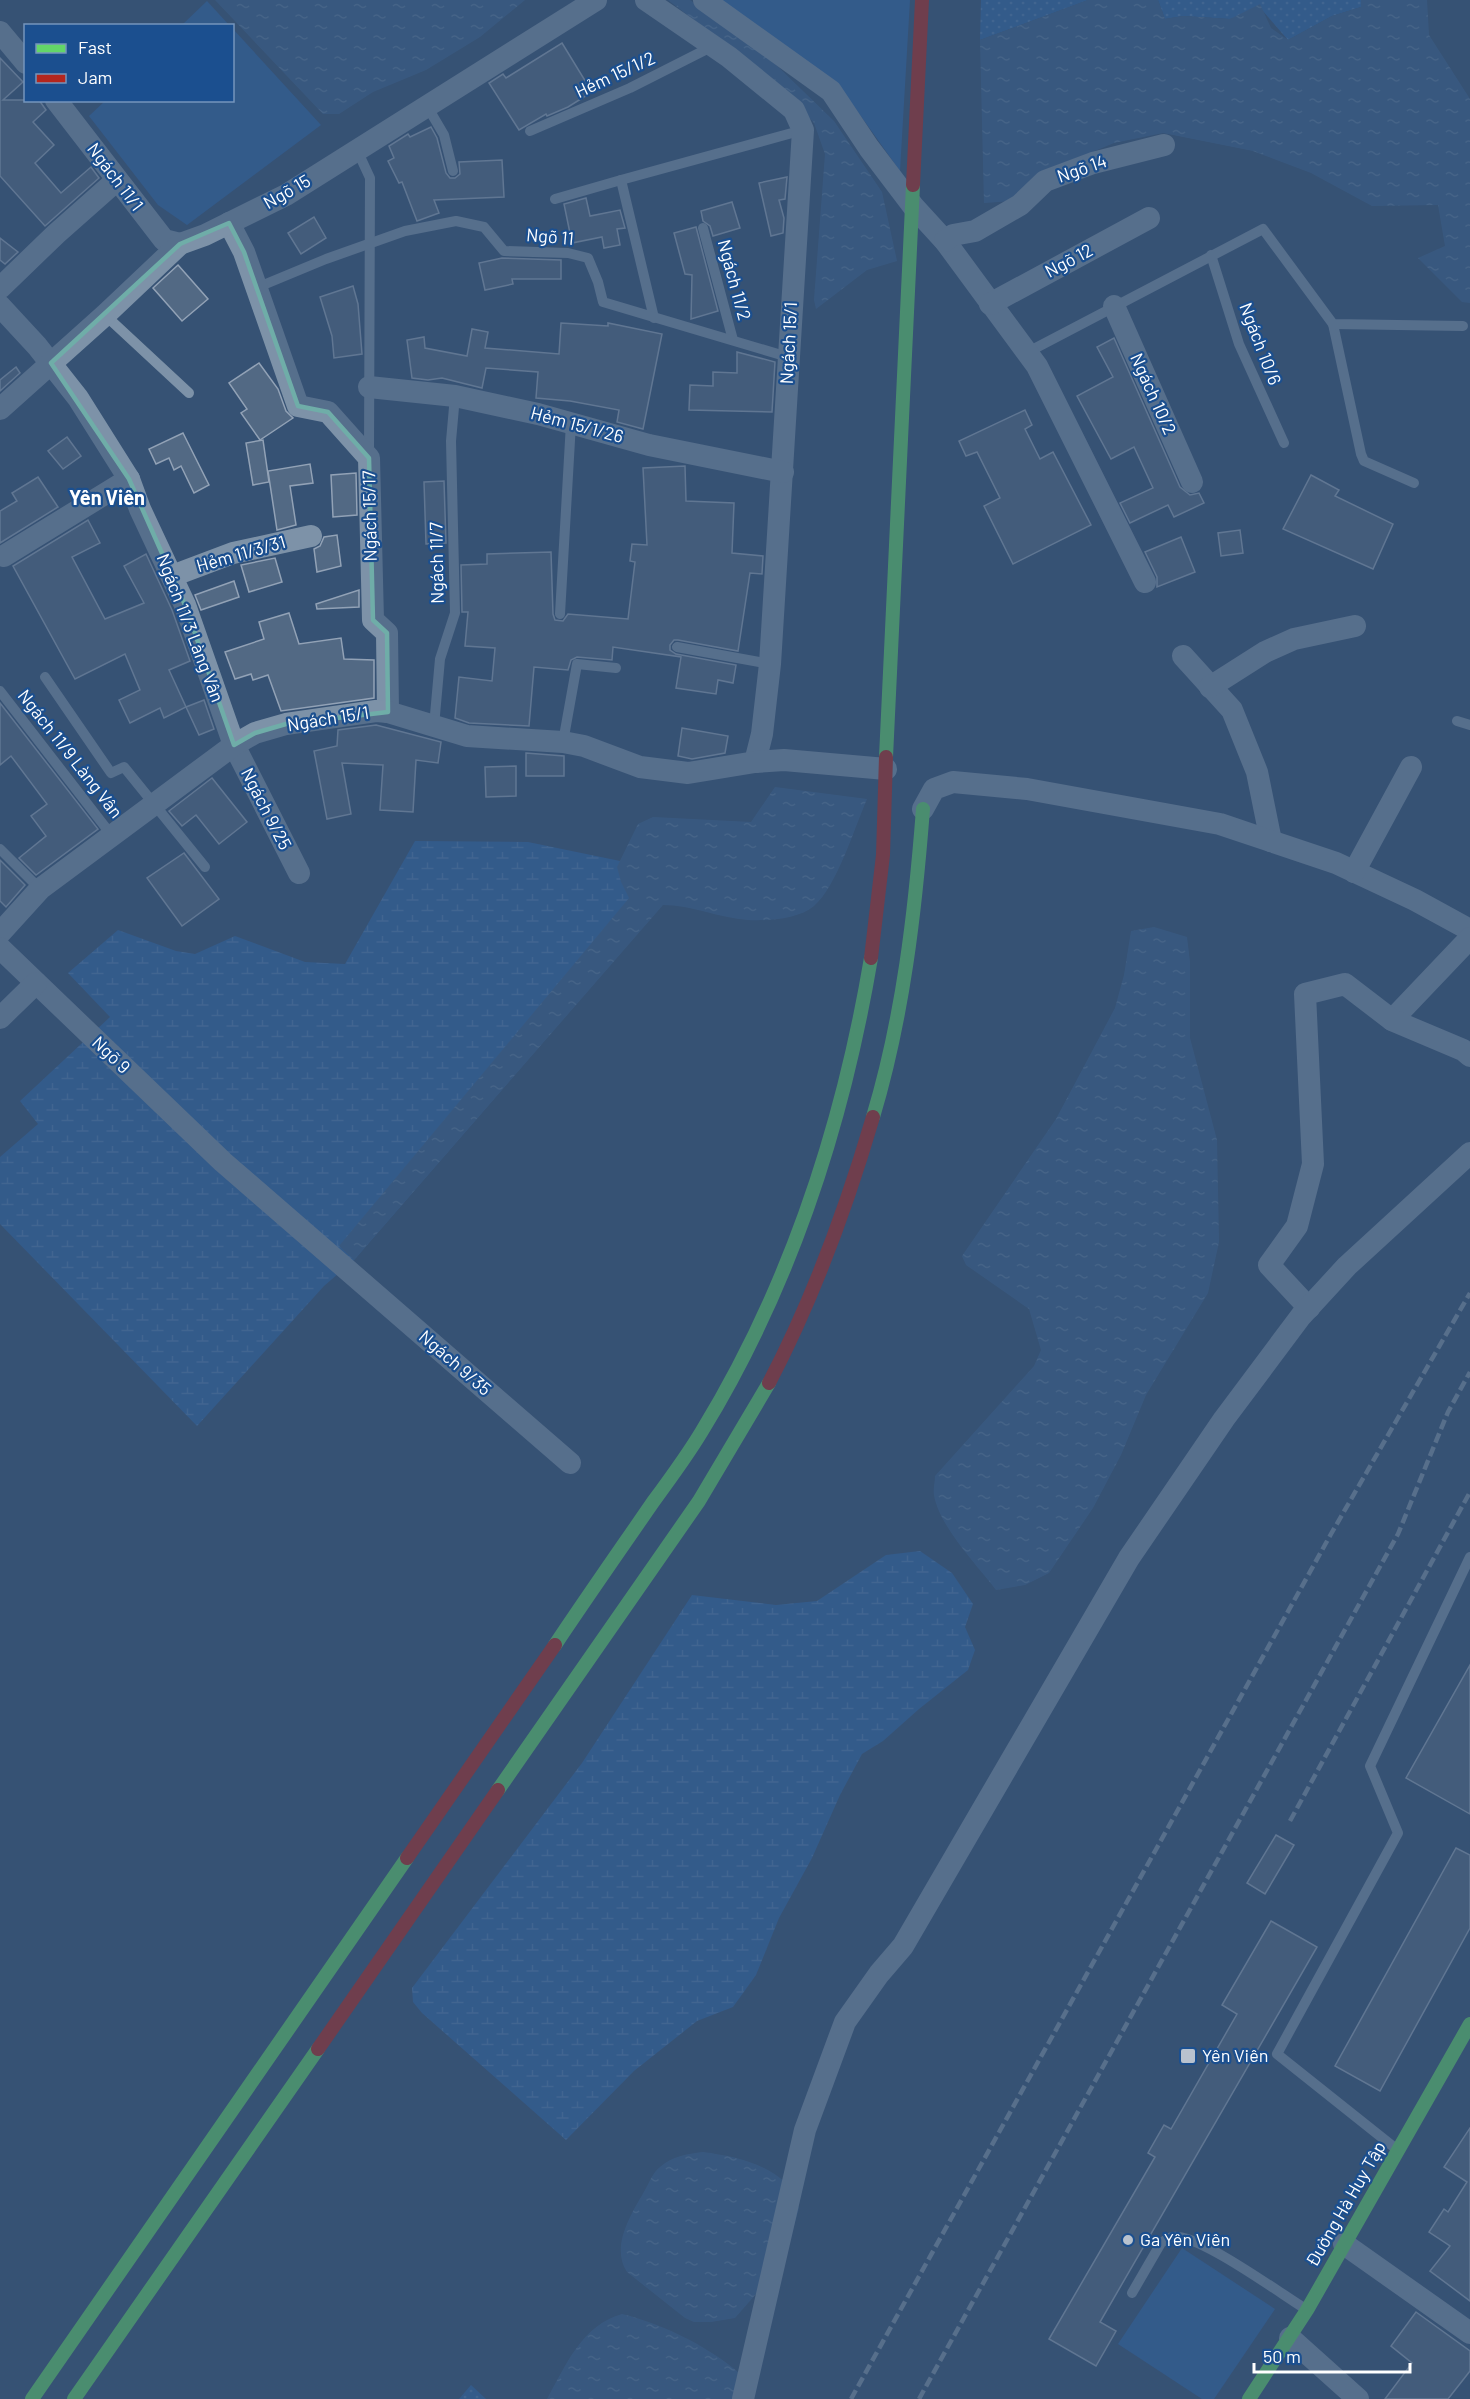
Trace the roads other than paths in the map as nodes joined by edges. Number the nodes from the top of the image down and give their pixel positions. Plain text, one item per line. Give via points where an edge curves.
1 (596, 0) edge
2 (646, 0) edge
3 (704, 0) edge
4 (922, 0) edge
5 (0, 32) edge
6 (713, 46) junction
7 (24, 61) edge
8 (58, 102) edge
9 (426, 105) junction
10 (803, 130) junction
11 (530, 131) dead end
12 (1164, 145) dead end
13 (357, 150) junction
14 (453, 171) dead end
15 (117, 180) junction
16 (621, 180) junction
17 (555, 199) dead end
18 (913, 206) junction
19 (1149, 218) dead end
20 (229, 223) junction
21 (703, 228) dead end
22 (945, 241) junction
23 (369, 243) junction
24 (180, 244) junction
25 (1211, 255) junction
26 (0, 288) edge
27 (256, 288) junction
28 (990, 304) junction
29 (0, 306) edge
30 (1114, 306) junction
31 (105, 315) junction
32 (654, 318) junction
33 (1334, 324) junction
34 (1463, 326) dead end
35 (733, 340) junction
36 (1028, 352) junction
37 (788, 357) junction
38 (51, 363) junction
39 (369, 387) junction
40 (189, 393) dead end
41 (455, 396) junction
42 (0, 409) edge
43 (571, 423) junction
44 (1284, 443) dead end
45 (369, 458) junction
46 (783, 472) junction
47 (129, 478) junction
48 (1192, 482) dead end
49 (1414, 483) dead end
50 (311, 536) dead end
51 (4, 556) dead end
52 (172, 576) junction
53 (1145, 582) dead end
54 (560, 614) dead end
55 (1355, 626) dead end
56 (677, 647) dead end
57 (1183, 656) dead end
58 (770, 664) junction
59 (616, 668) dead end
60 (45, 677) dead end
61 (1210, 687) junction
62 (0, 691) edge
63 (388, 712) junction
64 (1457, 722) dead end
65 (1470, 725) edge
66 (434, 727) junction
67 (563, 742) junction
68 (234, 745) junction
69 (755, 762) junction
70 (1411, 767) dead end
71 (886, 769) junction
72 (156, 804) junction
73 (923, 809) joint
74 (113, 837) junction
75 (1271, 841) junction
76 (0, 849) edge
77 (205, 867) dead end
78 (1354, 872) junction
79 (299, 873) dead end
80 (40, 890) junction
81 (1470, 930) edge
82 (0, 933) edge
83 (1470, 938) edge
84 (0, 948) edge
85 (36, 983) junction
86 (0, 1018) edge
87 (1392, 1020) junction
88 (1470, 1056) edge
89 (854, 1088) junction
90 (880, 1095) junction
91 (1470, 1153) edge
92 (339, 1262) joint
93 (1309, 1308) junction
94 (570, 1463) dead end
95 (1470, 1557) edge
96 (1470, 2024) edge
97 (1398, 2150) junction
98 (1344, 2244) junction
99 (1131, 2293) dead end
100 (1307, 2310) junction
101 (110, 2318) junction
102 (1470, 2333) edge
103 (1290, 2338) junction
104 (33, 2399) edge
105 (74, 2399) edge
106 (743, 2399) edge
107 (1249, 2399) edge
108 (1358, 2399) edge

1 - 9 street, Ngõ 15
2 - 6 street
3 - 18 street via 831,91
4 - 18 street
5 - 7 street
6 - 10 street via 794,110
6 - 11 lane, Hẻm 15/1/2 via 630,88
8 - 15 street, Ngách 11/1
9 - 13 street, Ngõ 15
9 - 14 lane via 444,135
10 - 16 lane
10 - 37 street, Ngách 15/1
12 - 22 street, Ngõ 14 via 1093,163 1045,181 1020,205 975,231 953,235
13 - 20 street, Ngõ 15 via 286,195
13 - 23 lane via 370,178
15 - 24 street, Ngách 11/1 via 164,240
15 - 26 street
16 - 17 lane
16 - 32 lane
18 - 22 street
18 - 71 street
19 - 28 street, Ngõ 12
20 - 24 street, Ngõ 15
20 - 27 street, Ngách 15/17
21 - 35 lane, Ngách 11/2
22 - 28 street
23 - 27 lane, Ngõ 11
23 - 32 lane, Ngõ 11 via 456,221 484,227 504,251 588,258 603,303
23 - 39 lane
24 - 31 street, Ngõ 15
25 - 30 lane
25 - 33 lane via 1263,229
25 - 44 lane, Ngách 10/6 via 1239,344
27 - 45 street, Ngách 15/17 via 298,406 328,412
28 - 36 street
29 - 38 street, Ngách 11/3 Làng Vân
30 - 36 lane
30 - 48 street, Ngách 10/2
31 - 38 street, Ngõ 15
31 - 40 lane
32 - 35 lane, Ngõ 11
33 - 34 lane
33 - 49 lane via 1364,461
35 - 37 lane, Ngõ 11
36 - 53 street
37 - 46 street, Ngách 15/1
38 - 42 street, Ngõ 15
38 - 47 street, Ngách 11/3 Làng Vân
39 - 41 street, Hẻm 15/1/26
39 - 45 lane
41 - 43 street, Hẻm 15/1/26
41 - 66 lane, Ngách 11/7 via 451,441 455,613 440,659
43 - 46 street, Hẻm 15/1/26 via 649,445
43 - 54 lane
45 - 63 street, Ngách 15/17 via 373,620 387,633
46 - 58 street, Ngách 15/1
47 - 51 street
47 - 52 street, Ngách 11/3 Làng Vân
50 - 52 street, Hẻm 11/3/31 via 233,553
52 - 68 street, Ngách 11/3 Làng Vân
55 - 61 street via 1293,639
56 - 58 lane
57 - 61 street
58 - 69 street, Ngách 15/1
59 - 67 lane via 577,664
60 - 72 lane via 111,773 124,767
61 - 75 street via 1232,710 1257,772
62 - 74 lane, Ngách 11/9 Làng Vân
63 - 66 street, Ngách 15/1
63 - 68 street, Ngách 15/1 via 286,724 255,733
64 - 65 lane
66 - 67 street, Ngách 15/1 via 467,735
67 - 69 street, Ngách 15/1 via 640,767 687,773
68 - 72 street, Ngách 15/1
68 - 79 street, Ngách 9/25
69 - 71 street, Ngách 15/1 via 784,760
70 - 78 street
71 - 89 street via 882,869
72 - 74 street, Ngách 15/1
72 - 77 lane
73 - 75 street via 934,789 953,782 1027,789 1220,824
73 - 90 street via 913,933
74 - 80 street, Ngách 15/1
75 - 78 street
76 - 80 lane
78 - 81 street
80 - 82 street, Ngách 15/1
83 - 87 street
84 - 85 street, Ngõ 9
85 - 86 street
85 - 92 street, Ngõ 9 via 223,1162
87 - 88 street
87 - 93 street via 1344,984 1305,994 1313,1164 1297,1226 1269,1266
89 - 90 street
89 - 101 street via 769,1305 702,1432
90 - 101 street via 858,1168 807,1304 772,1376 699,1501
91 - 93 street via 1347,1266
92 - 94 street, Ngách 9/35
93 - 106 street via 1224,1419 1129,1558 903,1947 845,2022 805,2130
95 - 97 lane via 1370,1766 1398,1833 1277,2054
96 - 97 street, Đường Hà Huy Tập
97 - 98 street, Đường Hà Huy Tập
98 - 100 street, Đường Hà Huy Tập
98 - 102 street
99 - 100 lane via 1161,2243 1177,2236 1198,2242
100 - 103 street, Đường Hà Huy Tập
101 - 104 street
101 - 105 street
103 - 107 street, Đường Hà Huy Tập
103 - 108 street

